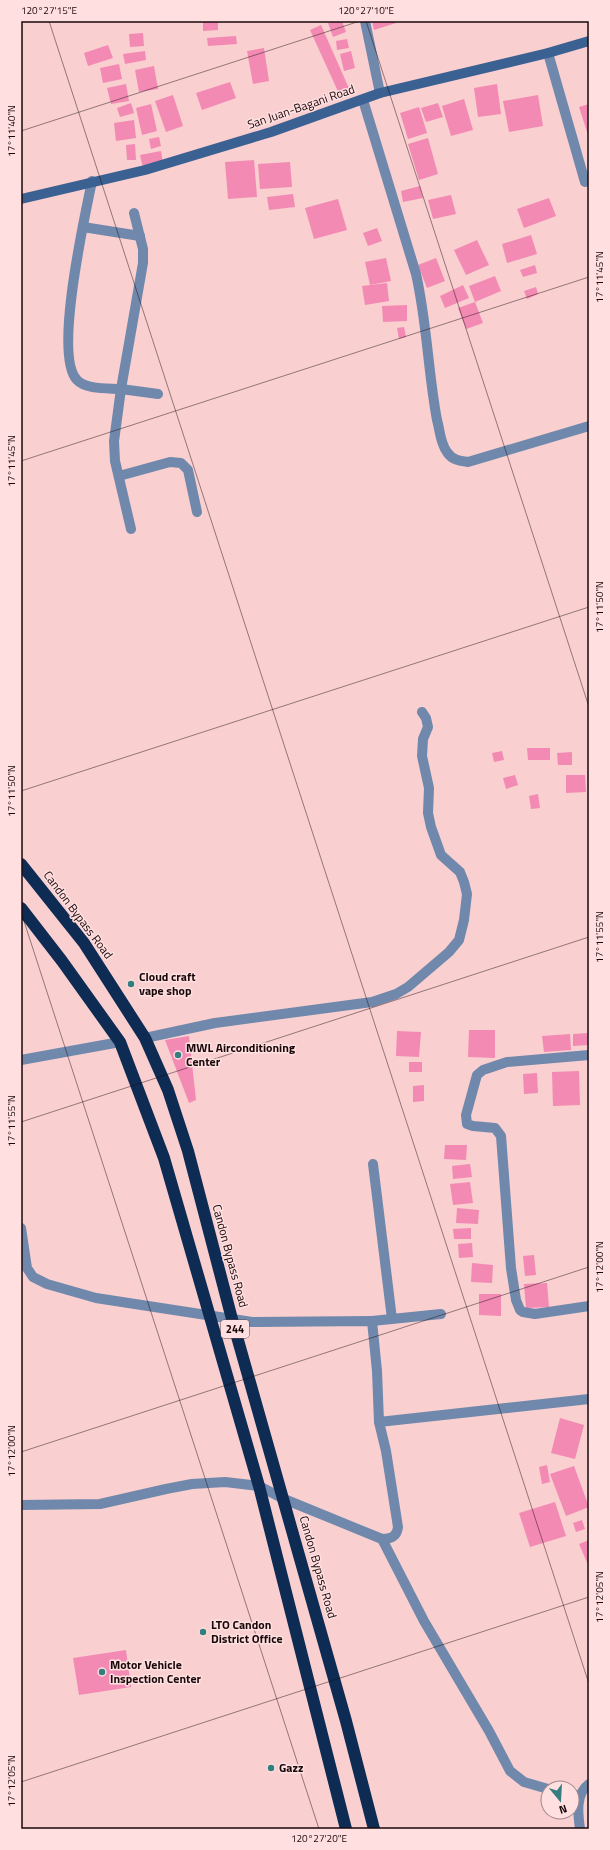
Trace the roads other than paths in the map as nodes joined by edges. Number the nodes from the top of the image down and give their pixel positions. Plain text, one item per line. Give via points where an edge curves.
1 (365, 21) edge
2 (589, 41) edge
3 (548, 53) junction
4 (380, 93) junction
5 (362, 100) junction
6 (92, 181) junction
7 (585, 182) dead end
8 (21, 198) edge
9 (134, 213) dead end
10 (83, 227) junction
11 (140, 236) junction
12 (121, 389) junction
13 (158, 394) dead end
14 (589, 426) edge
15 (119, 476) junction
16 (197, 512) dead end
17 (131, 529) dead end
18 (422, 712) dead end
19 (21, 864) edge
20 (21, 908) edge
21 (145, 1038) junction
22 (120, 1042) junction
23 (589, 1055) edge
24 (21, 1060) edge
25 (372, 1164) dead end
26 (21, 1228) edge
27 (589, 1306) edge
28 (441, 1314) dead end
29 (208, 1315) junction
30 (232, 1319) junction
31 (392, 1319) junction
32 (372, 1321) junction
33 (589, 1399) edge
34 (379, 1422) junction
35 (259, 1486) junction
36 (284, 1499) junction
37 (21, 1505) edge
38 (382, 1539) junction
39 (589, 1784) edge
40 (540, 1787) edge
41 (580, 1791) edge
42 (346, 1829) edge
43 (374, 1829) edge

1 - 4 street
2 - 3 street, San Juan-Bagani Road
3 - 4 street, San Juan-Bagani Road
3 - 7 street
4 - 5 street, San Juan-Bagani Road
5 - 6 street, San Juan-Bagani Road via 145,170
5 - 14 street via 416,274 422,302 434,401 442,444 447,453 458,461 468,462
6 - 8 street, San Juan-Bagani Road
6 - 10 street
9 - 11 street
10 - 11 street
10 - 12 street via 67,334 71,370 77,380 85,385
11 - 12 street via 143,263
12 - 13 street
12 - 15 street via 114,441
15 - 16 street via 170,462 181,463 188,470
15 - 17 street
18 - 21 street via 428,727 423,739 422,756 429,788 428,813 431,827 441,855 460,872 467,894 459,940 449,952 408,987 372,1002 215,1023
19 - 21 highway, Candon Bypass Road / 244 via 84,943
20 - 22 highway, 244
21 - 30 highway, Candon Bypass Road / 244 via 168,1090 188,1151
22 - 24 street
22 - 29 highway, 244 via 164,1158
23 - 27 street via 507,1062 491,1066 477,1075 466,1115 467,1124 495,1128 501,1136 511,1268 520,1310 527,1314 535,1314
25 - 31 street
26 - 29 street via 27,1268 33,1277 47,1284 96,1298
28 - 31 street
29 - 30 street
29 - 35 highway, 244
30 - 32 street via 252,1322
30 - 36 highway, Candon Bypass Road / 244
31 - 32 street
32 - 34 street
33 - 34 street
34 - 38 street via 398,1527 394,1537
35 - 36 street
35 - 37 street via 225,1482 192,1484 100,1504
35 - 42 highway, 244
36 - 38 street
36 - 43 highway, Candon Bypass Road / 244
38 - 40 street via 424,1621 490,1731 510,1771 524,1782
39 - 41 street

